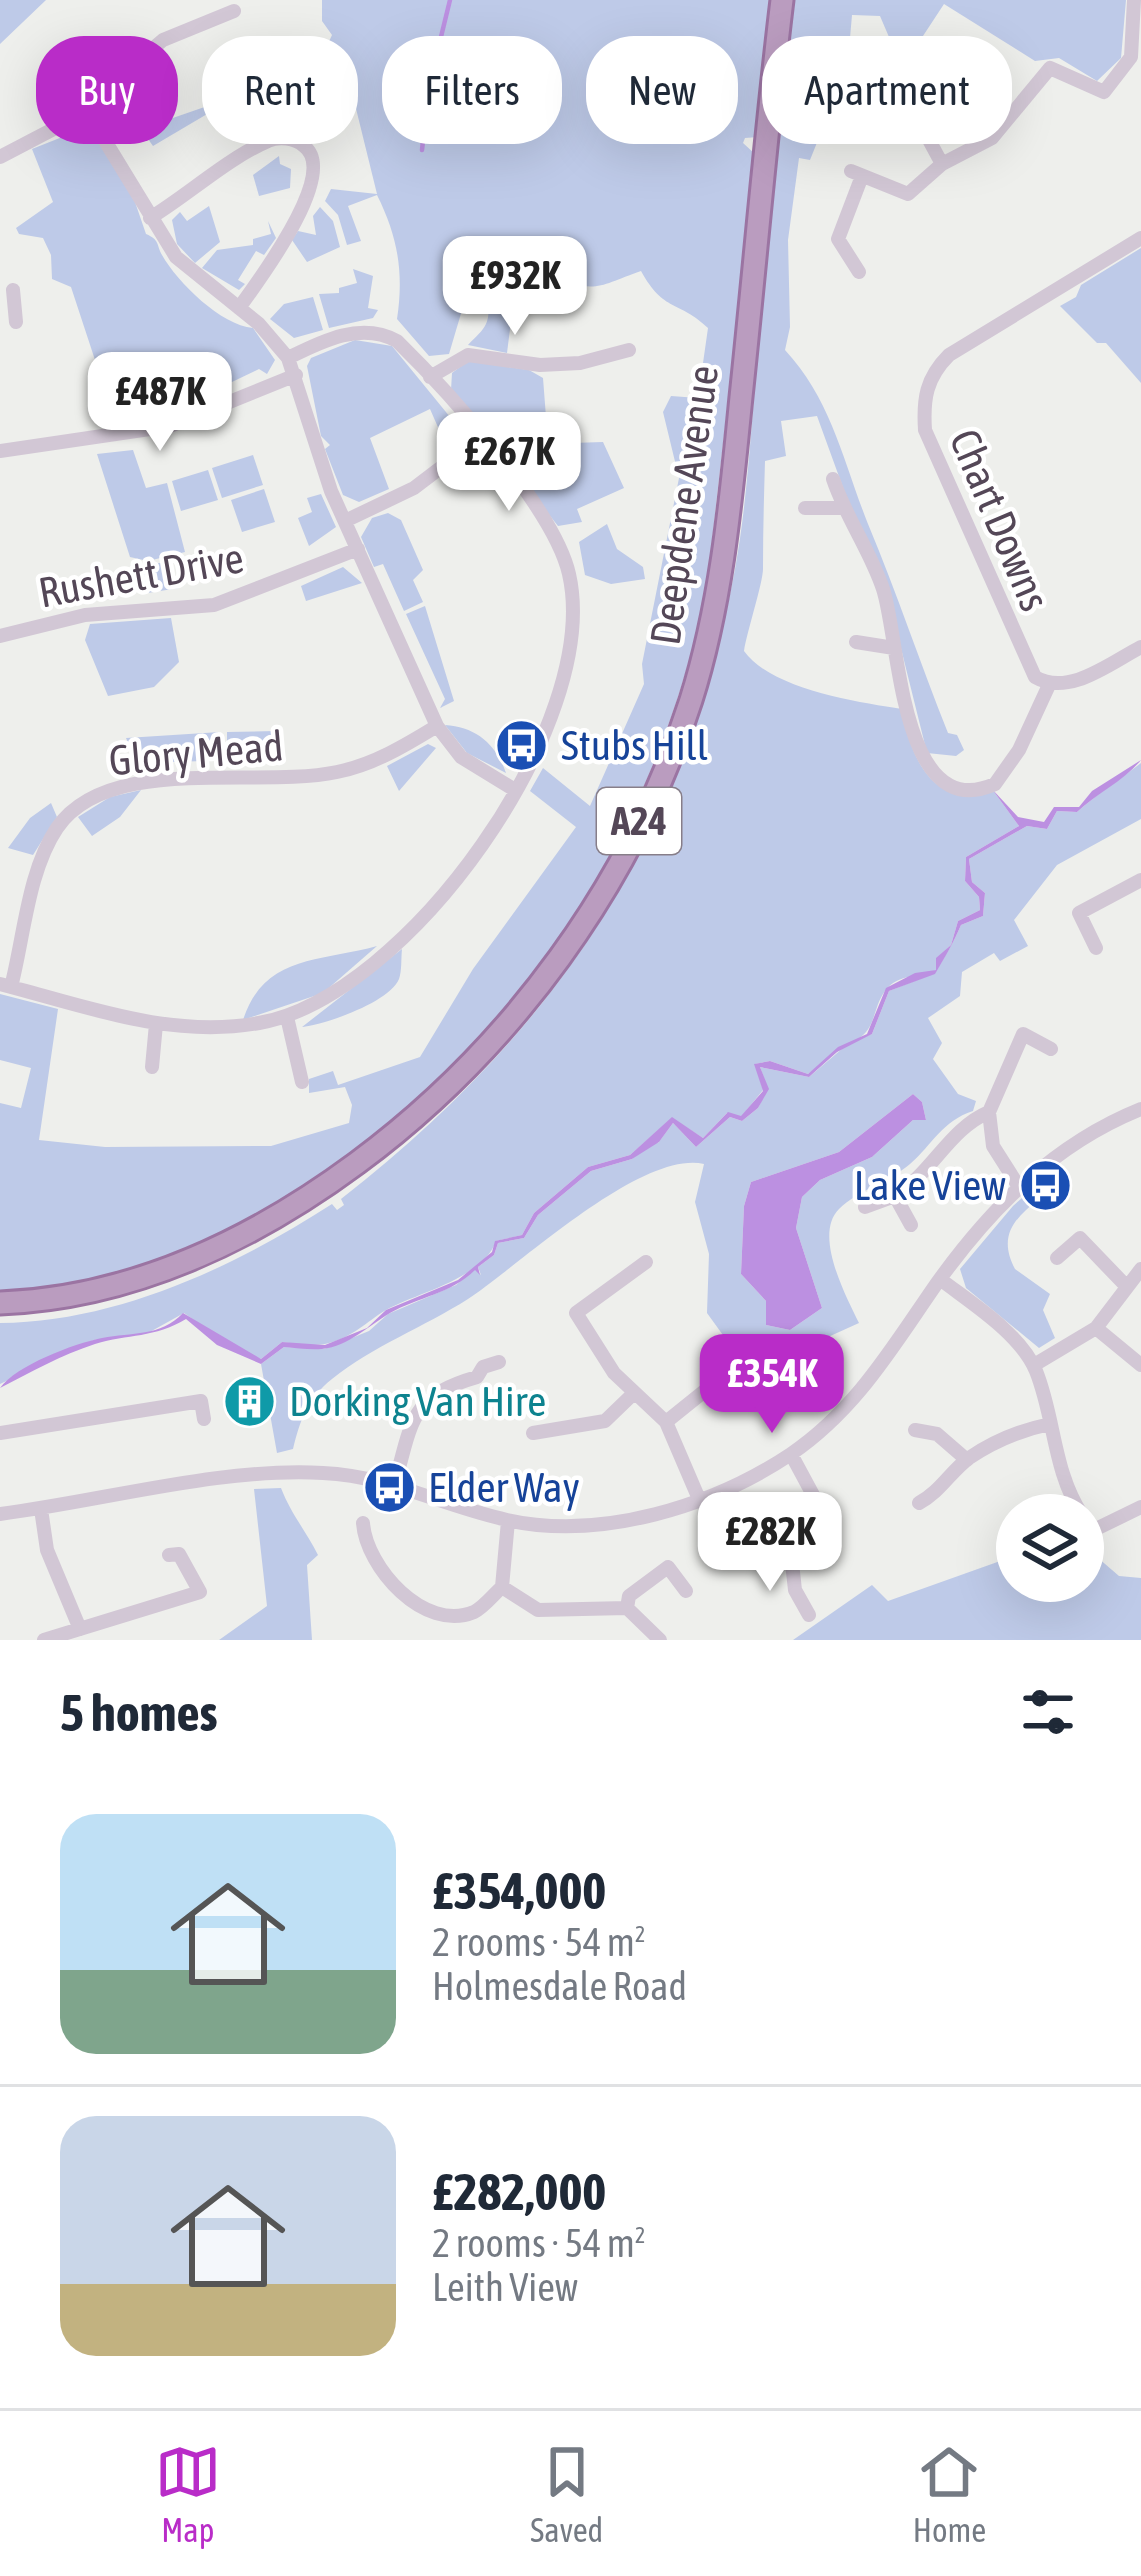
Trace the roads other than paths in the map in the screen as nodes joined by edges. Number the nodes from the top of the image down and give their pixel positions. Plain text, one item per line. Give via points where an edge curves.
1 (782, 0) edge
2 (1134, 0) edge
3 (235, 11) dead end
4 (178, 36) edge
5 (36, 136) edge
6 (106, 144) edge
7 (931, 144) edge
8 (0, 157) edge
9 (942, 164) junction
10 (150, 218) junction
11 (1141, 238) edge
12 (859, 272) dead end
13 (13, 290) dead end
14 (239, 308) junction
15 (9, 313) edge
16 (629, 350) dead end
17 (288, 358) junction
18 (296, 375) junction
19 (430, 377) junction
20 (481, 437) junction
21 (0, 451) edge
22 (833, 479) dead end
23 (805, 508) dead end
24 (842, 508) junction
25 (345, 521) junction
26 (358, 549) junction
27 (0, 636) edge
28 (856, 642) dead end
29 (1141, 647) edge
30 (894, 648) junction
31 (1048, 685) junction
32 (437, 726) junction
33 (514, 790) junction
34 (1138, 888) edge
35 (1096, 948) dead end
36 (6, 986) edge
37 (287, 1017) junction
38 (156, 1024) junction
39 (1052, 1049) dead end
40 (152, 1067) dead end
41 (302, 1082) dead end
42 (1141, 1109) edge
43 (989, 1112) junction
44 (1019, 1187) junction
45 (896, 1196) junction
46 (865, 1207) dead end
47 (911, 1225) dead end
48 (1057, 1258) dead end
49 (646, 1262) dead end
50 (1141, 1269) edge
51 (940, 1280) junction
52 (1127, 1287) junction
53 (0, 1303) edge
54 (1096, 1328) junction
55 (727, 1350) dead end
56 (499, 1362) dead end
57 (1034, 1365) junction
58 (1141, 1365) edge
59 (633, 1394) junction
60 (204, 1419) dead end
61 (666, 1422) junction
62 (1049, 1424) junction
63 (915, 1430) dead end
64 (0, 1432) edge
65 (533, 1433) dead end
66 (791, 1454) junction
67 (967, 1460) junction
68 (395, 1483) junction
69 (1072, 1494) edge
70 (699, 1499) junction
71 (919, 1503) dead end
72 (1141, 1507) edge
73 (41, 1509) junction
74 (0, 1514) edge
75 (743, 1520) dead end
76 (508, 1521) junction
77 (364, 1523) dead end
78 (1104, 1531) edge
79 (791, 1554) junction
80 (169, 1555) dead end
81 (502, 1587) junction
82 (686, 1591) dead end
83 (627, 1608) junction
84 (809, 1615) dead end
85 (80, 1629) junction
86 (44, 1640) edge
87 (659, 1640) edge

1 - 53 highway, Deepdene Avenue / A24 via 709,633 690,703 597,901 483,1055 326,1186 227,1244 134,1281
2 - 9 street via 1131,57 1104,92 1050,68 992,138
3 - 4 street
5 - 8 street
6 - 10 street
7 - 9 street
9 - 12 street via 908,194 857,173 838,239
10 - 14 street via 176,257
10 - 14 street via 265,142 300,142 316,176
11 - 31 street, Chart Downs via 950,355 926,387 925,430 1024,659
13 - 15 street
14 - 17 street
16 - 19 street via 540,365 468,355
17 - 18 street
17 - 19 street via 332,338 381,333
18 - 21 street via 170,426
18 - 25 street
19 - 20 street
20 - 25 street via 414,488
20 - 33 street via 548,524 575,604 563,690
22 - 24 street
23 - 24 street
24 - 30 street via 883,587
25 - 26 street
26 - 27 street, Rushett Drive via 214,605 85,615
26 - 32 street
28 - 30 street
29 - 31 street via 1068,684
30 - 31 street via 920,757 942,780 964,788 1001,779
32 - 33 street via 461,757
32 - 36 street, Glory Mead via 337,772 130,783 85,800 46,849
33 - 37 street via 471,860 414,925 351,983
34 - 35 street via 1079,913
36 - 38 street
37 - 38 street via 207,1029
37 - 41 street
38 - 40 street
39 - 43 street via 1023,1034
42 - 44 street via 1059,1153
43 - 44 street via 993,1146
43 - 45 street via 964,1122
44 - 51 street
45 - 46 street
45 - 47 street
48 - 52 street via 1080,1238
49 - 59 street via 576,1313
50 - 52 street
51 - 57 street
51 - 66 street via 862,1392
52 - 54 street
54 - 57 street
54 - 58 street
55 - 61 street via 706,1389
56 - 68 street via 423,1404
57 - 62 street
59 - 61 street
59 - 65 street via 605,1421
60 - 64 street via 201,1401
61 - 70 street
62 - 67 street via 1020,1430
62 - 69 street
63 - 67 street via 937,1434
66 - 70 street
66 - 79 street via 826,1519
67 - 71 street
68 - 73 street via 281,1473
68 - 76 street
70 - 76 street via 594,1526
72 - 78 street
73 - 74 street
73 - 85 street via 47,1550
75 - 79 street via 766,1547
76 - 81 street
77 - 81 street via 372,1561 419,1606 454,1616 477,1611
79 - 84 street via 795,1590
80 - 85 street via 179,1554 200,1592
81 - 83 street via 538,1610
82 - 83 street via 668,1567 629,1596
83 - 87 street
85 - 86 street

